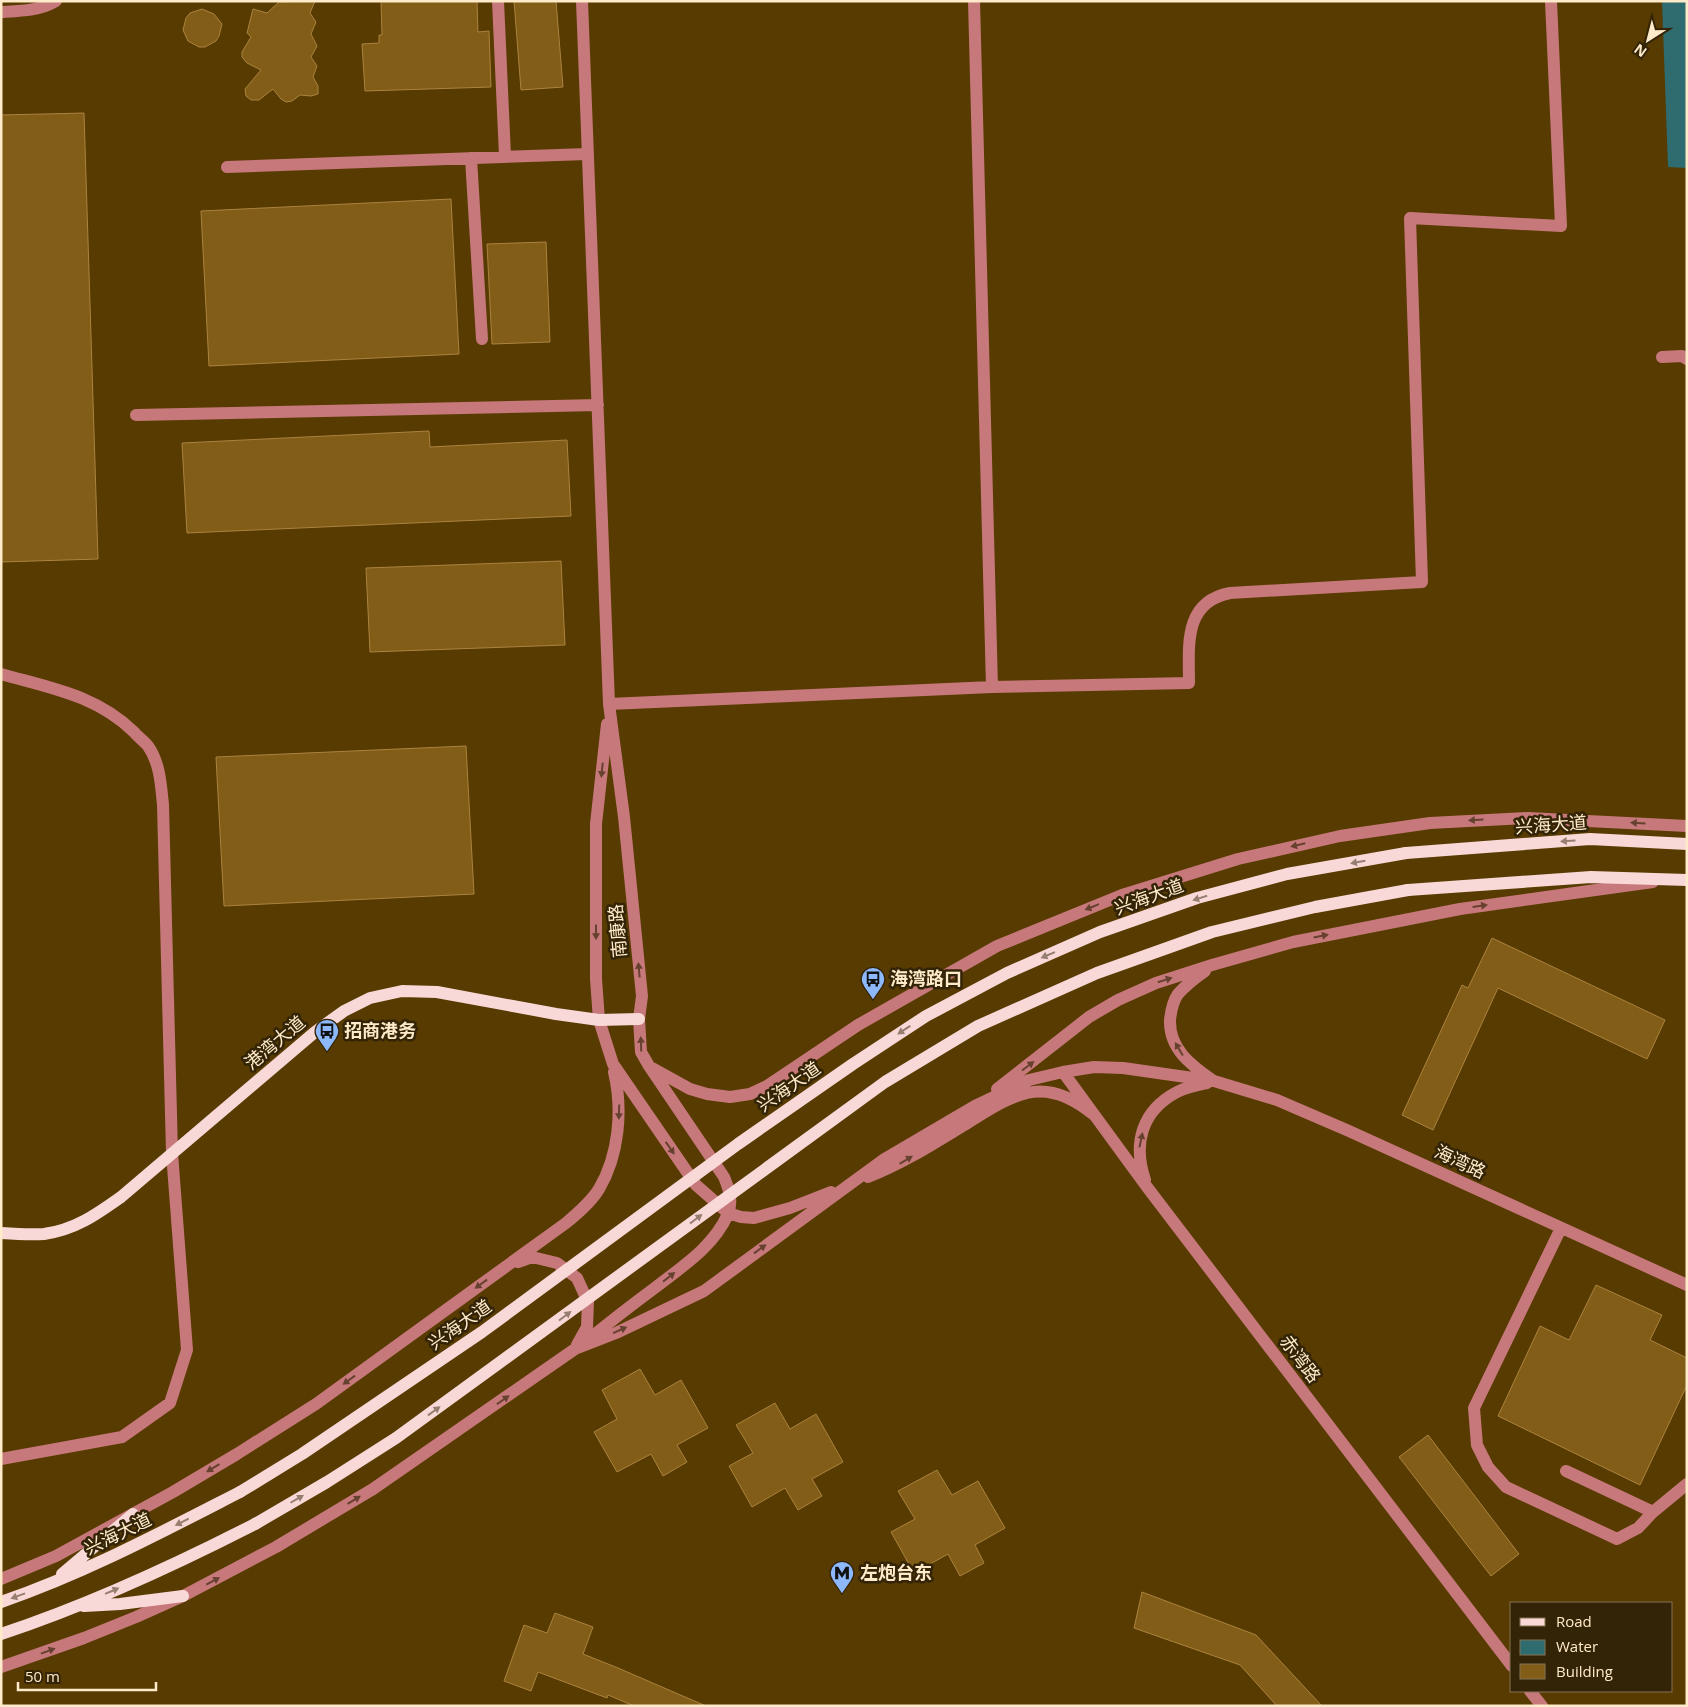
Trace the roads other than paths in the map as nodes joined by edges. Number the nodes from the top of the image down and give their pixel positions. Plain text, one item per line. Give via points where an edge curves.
1 (56, 1) edge
2 (498, 1) edge
3 (582, 1) edge
4 (974, 1) edge
5 (1551, 1) edge
6 (1, 12) edge
7 (587, 154) junction
8 (505, 156) junction
9 (471, 158) junction
10 (228, 166) dead end
11 (482, 339) dead end
12 (1662, 357) dead end
13 (1687, 359) edge
14 (598, 405) junction
15 (136, 415) dead end
16 (1, 674) edge
17 (992, 687) junction
18 (608, 704) junction
19 (1687, 826) edge
20 (1687, 844) edge
21 (1673, 880) junction
22 (1687, 880) edge
23 (1212, 965) junction
24 (640, 1019) junction
25 (599, 1020) junction
26 (613, 1064) junction
27 (649, 1066) junction
28 (1063, 1072) junction
29 (1214, 1081) junction
30 (975, 1106) junction
31 (1094, 1115) junction
32 (172, 1153) junction
33 (845, 1187) junction
34 (1147, 1187) junction
35 (728, 1213) junction
36 (1561, 1228) junction
37 (1, 1234) edge
38 (508, 1264) junction
39 (1687, 1285) edge
40 (575, 1349) junction
41 (1, 1459) edge
42 (1566, 1471) dead end
43 (1687, 1484) edge
44 (1653, 1512) junction
45 (133, 1514) junction
46 (1, 1579) edge
47 (50, 1585) junction
48 (183, 1596) junction
49 (1, 1602) edge
50 (77, 1606) junction
51 (1, 1634) edge
52 (1510, 1663) edge
53 (1, 1667) edge
54 (1531, 1692) edge
55 (1542, 1706) edge

1 - 6 street via 39,8
2 - 8 street
3 - 7 street
4 - 17 street
5 - 17 street via 1561,226 1410,218 1422,582 1220,595 1203,606 1192,626 1189,683
7 - 8 street
7 - 14 street
8 - 9 street
9 - 10 street
9 - 11 street
12 - 13 street via 1682,356
14 - 15 street
14 - 18 street
16 - 32 street via 78,696 104,709 148,746 159,772 163,805
17 - 18 street
24 -> 18 street, 南康路 via 642,996 625,827
18 -> 25 street, 南康路 via 596,824
19 -> 27 street, 兴海大道 via 1528,818 1430,823 1340,836 1238,858 1122,895 997,946 858,1025 750,1094 730,1097 707,1094 690,1089
20 -> 47 main road, 兴海大道, bridge via 1590,839 1406,853 1287,874 1198,898 1100,932 1007,973 926,1016 853,1064 482,1332 302,1454 240,1492
21 - 22 main road
23 -> 21 street via 1293,942 1460,909
50 -> 21 main road, bridge via 255,1524 396,1438 885,1082 978,1026 1097,973 1212,932 1315,907 1408,890 1590,877
29 -> 23 street via 1189,1064 1179,1052 1170,1026 1171,1010 1177,996
30 -> 23 street via 1089,1018 1118,1000 1156,983
24 - 25 main road, 港湾大道
27 -> 24 street, 南康路 via 641,1052
25 - 26 street, 南康路
25 - 32 main road, 港湾大道 via 437,992 402,991 370,998 344,1011 315,1032
26 -> 35 street, 南康路 via 696,1185
26 -> 38 street, 兴海大道 via 619,1092 619,1118 609,1168 598,1190 566,1223
27 - 35 street, 南康路 via 724,1177 729,1190
28 - 29 street via 1123,1068
28 - 30 street via 1029,1080
28 - 31 street, 赤湾路
34 -> 29 street via 1140,1163 1139,1143 1147,1120 1177,1091
29 - 36 street, 海湾路 via 1277,1100 1358,1134
30 - 33 street via 883,1160
33 -> 31 street via 898,1165 1003,1102 1028,1092 1068,1097
31 - 34 street, 赤湾路
32 - 37 main road, 港湾大道 via 120,1197 79,1224 43,1234
32 - 41 street via 187,1350 170,1403 122,1437
33 - 35 street via 754,1218
40 -> 33 street via 704,1291
34 - 52 street, 赤湾路
40 -> 35 street via 702,1251
36 - 39 street, 海湾路
36 - 44 street via 1474,1408 1478,1445 1488,1467 1506,1487 1617,1539 1638,1528
38 - 40 street via 532,1258 557,1263 577,1278 588,1302 588,1310 587,1327
38 -> 45 street, 兴海大道 via 316,1404
48 -> 40 street via 276,1547 373,1489
42 - 44 street
43 - 44 street
45 - 46 street, 兴海大道 via 56,1556
45 - 47 main road
47 -> 49 main road, 兴海大道
48 - 50 main road
53 -> 48 street via 84,1638
50 - 51 main road
54 - 55 street

